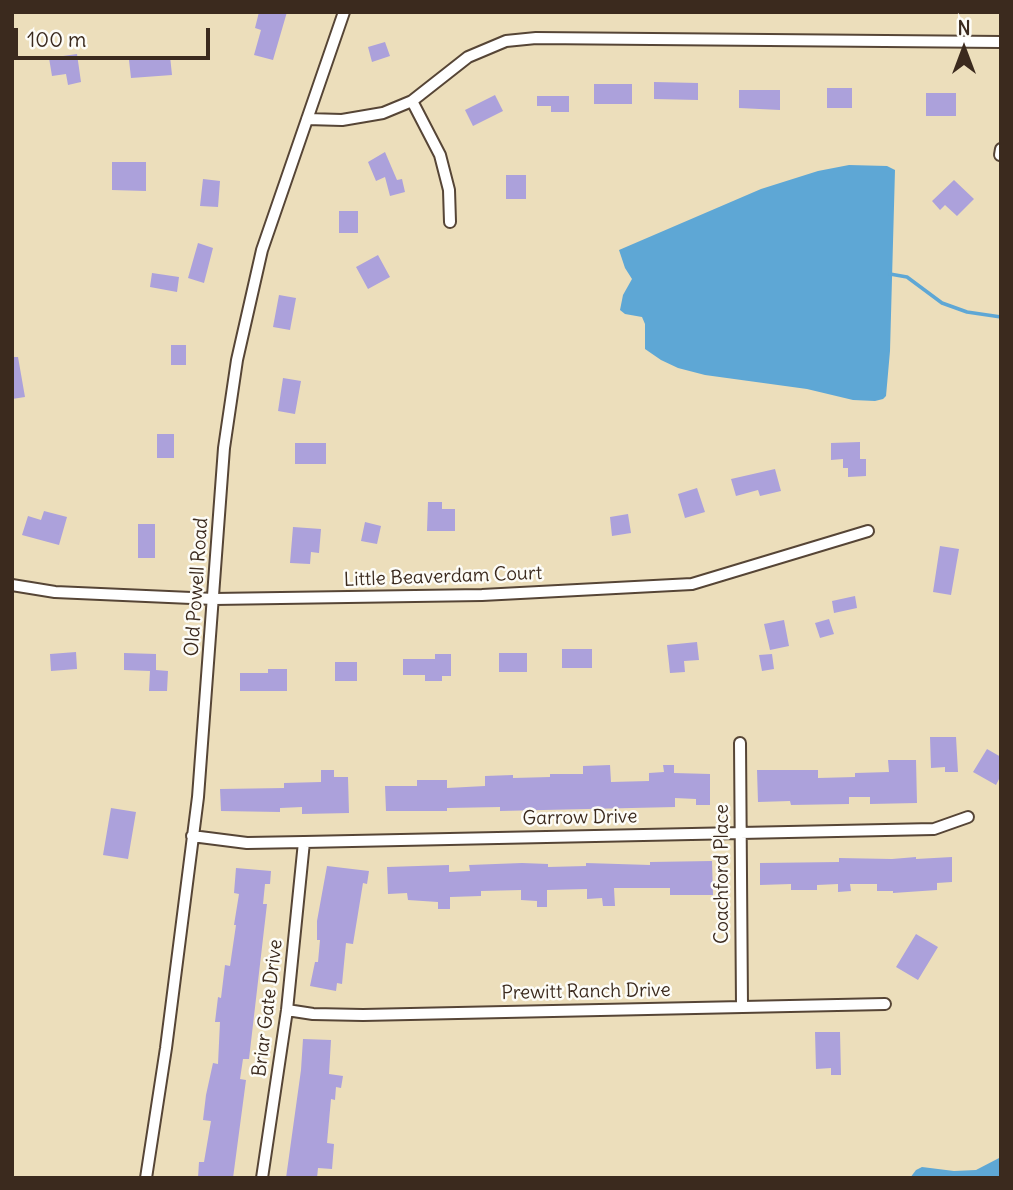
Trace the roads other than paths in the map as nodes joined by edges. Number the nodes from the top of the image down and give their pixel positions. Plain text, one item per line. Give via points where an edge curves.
1 (344, 12) edge
2 (1001, 43) edge
3 (412, 101) junction
4 (307, 119) junction
5 (1001, 149) edge
6 (1000, 155) edge
7 (450, 222) dead end
8 (868, 531) dead end
9 (12, 585) edge
10 (214, 599) junction
11 (740, 743) dead end
12 (968, 817) dead end
13 (741, 832) junction
14 (192, 836) junction
15 (304, 842) junction
16 (885, 1003) dead end
17 (742, 1006) junction
18 (287, 1010) junction
19 (146, 1178) edge
20 (262, 1178) edge

1 - 4 street, Old Powell Road
2 - 3 street via 536,38 506,41 468,57
3 - 4 street via 361,118
3 - 7 street via 440,155 449,190
4 - 10 street, Old Powell Road via 262,250 237,360 224,449
5 - 6 street
8 - 10 street, Little Beaverdam Court via 692,584 482,595
9 - 10 street, Little Beaverdam Court via 55,592
10 - 14 street, Old Powell Road
11 - 13 street, Coachford Place
12 - 13 street, Garrow Drive via 934,829
13 - 15 street, Garrow Drive
13 - 17 street, Coachford Place
14 - 15 street, Garrow Drive via 247,843
14 - 19 street, Old Powell Road
15 - 18 street, Briar Gate Drive
16 - 17 street, Prewitt Ranch Drive
17 - 18 street, Prewitt Ranch Drive via 363,1015
18 - 20 street, Briar Gate Drive

